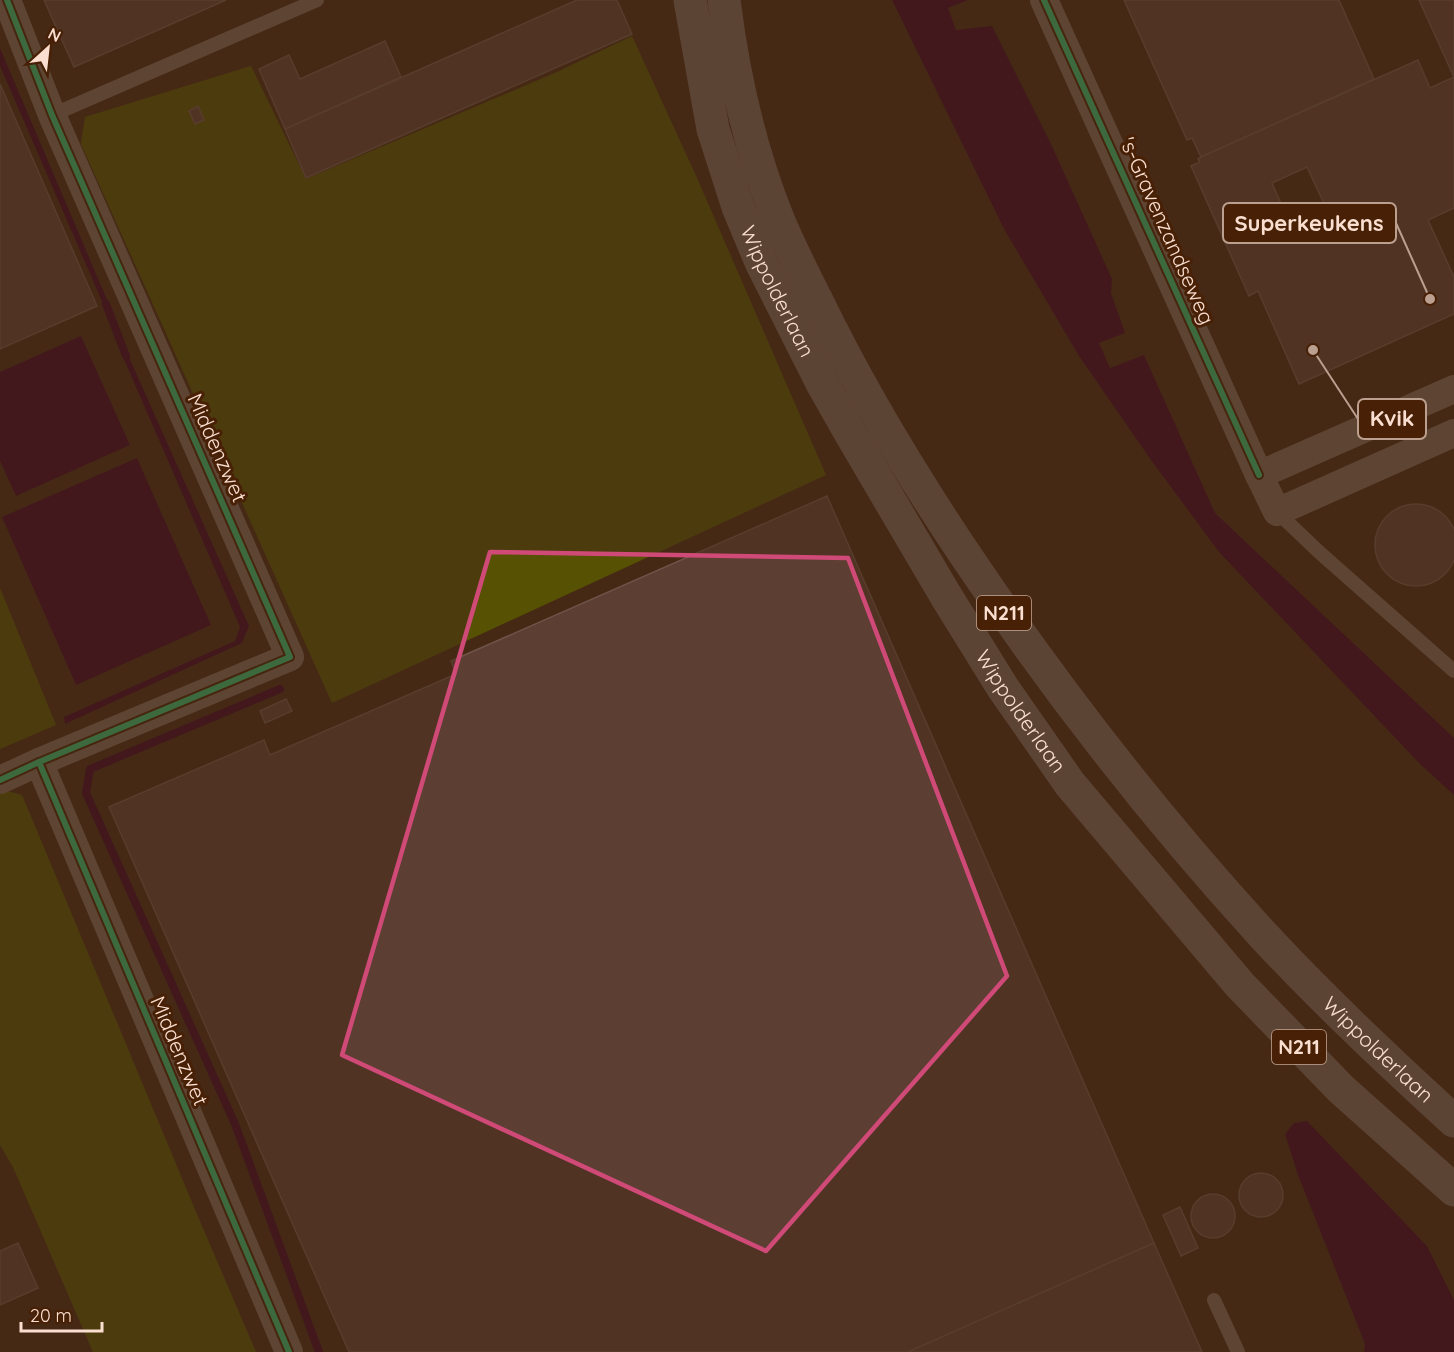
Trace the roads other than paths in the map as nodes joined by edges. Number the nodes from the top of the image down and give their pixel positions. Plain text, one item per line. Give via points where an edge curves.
1 (7, 0) edge
2 (317, 0) edge
3 (690, 0) edge
4 (724, 0) edge
5 (1044, 0) edge
6 (52, 115) junction
7 (1454, 388) edge
8 (1454, 434) edge
9 (1259, 475) junction
10 (1276, 512) junction
11 (1454, 671) edge
12 (39, 762) junction
13 (0, 780) edge
14 (1454, 1121) edge
15 (1454, 1190) edge
16 (1214, 1300) dead end
17 (289, 1352) edge
18 (1238, 1352) edge

1 - 6 street, Middenzwet
2 - 6 lane
3 - 15 main road, Wippolderlaan / N211 via 713,129 761,262 844,422 1003,688 1076,792 1240,985 1341,1089
4 - 14 main road, Wippolderlaan / N211 via 736,77 751,138 778,218 853,373 948,530 1008,619 1169,827 1264,936
5 - 9 street, 's-Gravenzandseweg
6 - 12 street, Middenzwet via 291,657
7 - 9 street
8 - 10 street
9 - 10 street, 's-Gravenzandseweg
10 - 11 lane
12 - 13 street, Middenzwet
12 - 17 street, Middenzwet
16 - 18 lane

